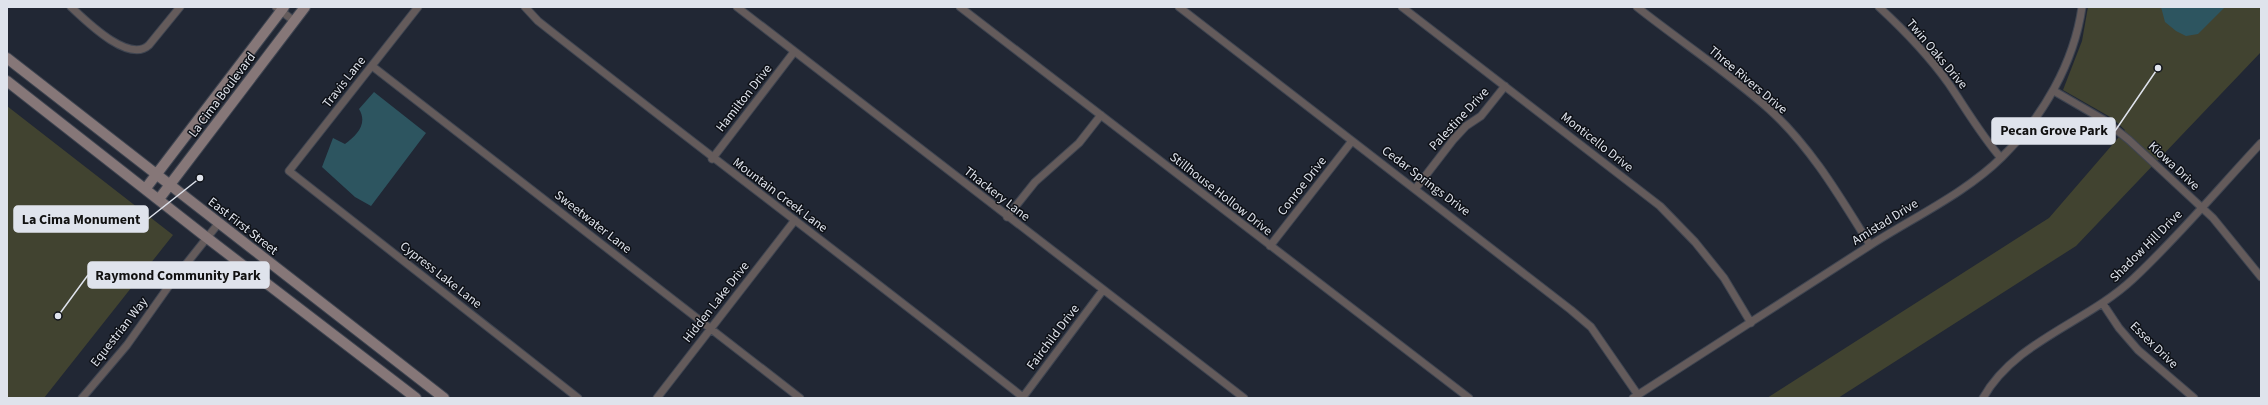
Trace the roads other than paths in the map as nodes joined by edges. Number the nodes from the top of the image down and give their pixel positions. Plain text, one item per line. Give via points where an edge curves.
1 (71, 7) edge
2 (180, 7) edge
3 (306, 7) edge
4 (418, 7) edge
5 (525, 7) edge
6 (737, 7) edge
7 (960, 7) edge
8 (1179, 7) edge
9 (1402, 7) edge
10 (1637, 7) edge
11 (1879, 7) edge
12 (2082, 7) edge
13 (280, 8) edge
14 (294, 21) junction
15 (794, 52) junction
16 (7, 58) edge
17 (372, 66) junction
18 (7, 81) edge
19 (1505, 86) junction
20 (2054, 91) junction
21 (1101, 116) junction
22 (1352, 141) junction
23 (2261, 143) edge
24 (2001, 158) junction
25 (712, 159) junction
26 (289, 171) joint
27 (156, 174) junction
28 (170, 185) junction
29 (146, 188) junction
30 (1416, 188) junction
31 (159, 199) junction
32 (2201, 208) junction
33 (1006, 217) junction
34 (795, 220) junction
35 (218, 224) junction
36 (206, 238) junction
37 (1870, 245) junction
38 (1270, 246) junction
39 (2261, 277) edge
40 (1102, 290) junction
41 (2103, 304) junction
42 (1751, 322) junction
43 (711, 329) junction
44 (1636, 396) edge
45 (82, 398) edge
46 (416, 398) edge
47 (444, 398) edge
48 (578, 398) edge
49 (657, 398) edge
50 (800, 398) edge
51 (1024, 398) edge
52 (1244, 398) edge
53 (1469, 398) edge
54 (1983, 398) edge
55 (2194, 398) edge

1 - 2 street via 101,33 126,49 138,51 149,45
3 - 14 main road, La Cima Boulevard
4 - 17 street, Travis Lane
5 - 25 street, Mountain Creek Lane via 538,21
6 - 15 street, Thackery Lane
7 - 21 street, Stillhouse Hollow Drive
8 - 22 street, Cedar Springs Drive
9 - 19 street, Monticello Drive
10 - 37 street, Three Rivers Drive via 1774,115 1798,140 1829,180
11 - 24 street, Twin Oaks Drive via 1948,82 1987,142
12 - 20 street, Amistad Drive via 2071,52
13 - 14 street
13 - 27 main road, La Cima Boulevard
14 - 28 main road, La Cima Boulevard
15 - 25 street, Hamilton Drive
15 - 33 street, Thackery Lane
16 - 27 main road, East First Street
17 - 26 street, Travis Lane
17 - 43 street, Sweetwater Lane
18 - 29 main road
19 - 30 street, Palestine Drive via 1481,116 1466,126 1453,140
19 - 42 street, Monticello Drive via 1660,206 1695,242 1724,278
20 - 24 street, Amistad Drive
20 - 32 street, Kiowa Drive via 2104,120
21 - 33 street via 1079,143 1035,182
21 - 38 street, Stillhouse Hollow Drive
22 - 30 street, Cedar Springs Drive
22 - 38 street, Conroe Drive
23 - 32 street, Shadow Hill Drive
24 - 37 street, Amistad Drive via 1958,190
25 - 34 street, Mountain Creek Lane
26 - 48 street, Cypress Lake Lane
27 - 28 main road, East First Street
27 - 29 main road, La Cima Boulevard
28 - 31 main road, La Cima Boulevard
28 - 35 main road, East First Street
29 - 31 main road
30 - 44 street, Cedar Springs Drive via 1552,293 1591,327
31 - 36 main road
32 - 39 street, Kiowa Drive via 2227,234
32 - 41 street, Shadow Hill Drive via 2133,279
33 - 40 street, Thackery Lane
34 - 43 street, Hidden Lake Drive
34 - 51 street, Mountain Creek Lane
35 - 36 street, Equestrian Way
35 - 47 main road, East First Street
36 - 45 street, Equestrian Way via 171,282 127,345
36 - 46 main road
37 - 42 street, Amistad Drive
38 - 53 street, Stillhouse Hollow Drive
40 - 51 street, Fairchild Drive
40 - 52 street, Thackery Lane
41 - 54 street, Shadow Hill Drive via 2023,352 2004,368
41 - 55 street, Essex Drive via 2138,350
42 - 44 street, Amistad Drive
43 - 49 street, Hidden Lake Drive
43 - 50 street, Sweetwater Lane

